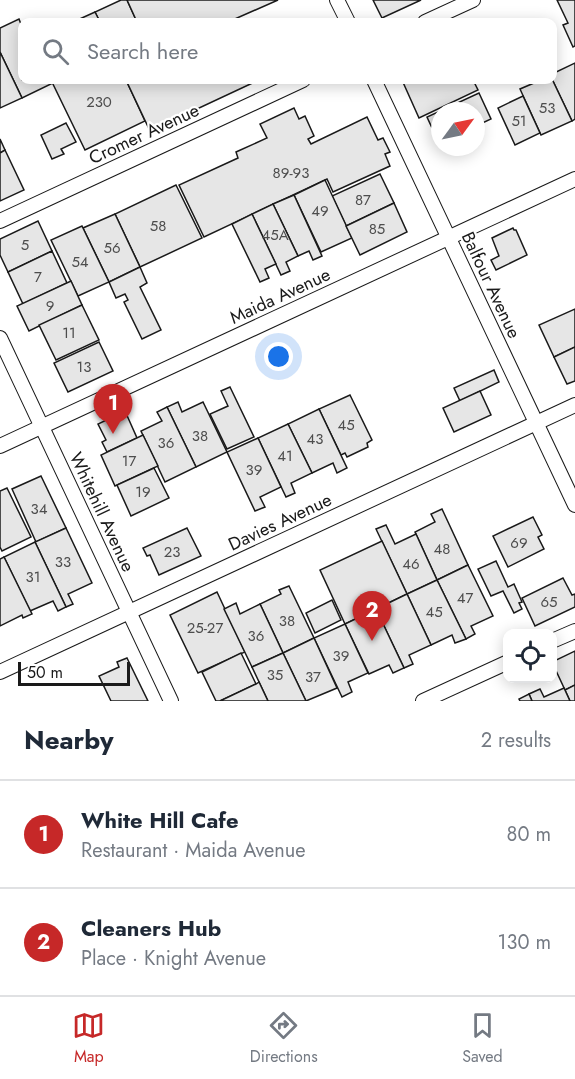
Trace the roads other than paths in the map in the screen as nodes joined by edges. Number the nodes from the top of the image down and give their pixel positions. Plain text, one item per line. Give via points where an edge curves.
1 (337, 0) edge
2 (473, 0) edge
3 (346, 18) edge
4 (434, 18) edge
5 (294, 84) edge
6 (376, 84) edge
7 (575, 179) edge
8 (0, 221) edge
9 (449, 238) junction
10 (0, 338) edge
11 (575, 405) edge
12 (537, 423) junction
13 (42, 426) junction
14 (0, 446) edge
15 (575, 505) edge
16 (129, 612) junction
17 (575, 631) edge
18 (557, 639) edge
19 (503, 664) edge
20 (0, 672) edge
21 (171, 701) edge
22 (423, 701) edge

1 - 3 street
2 - 4 street
5 - 8 street, Cromer Avenue
6 - 9 street, Balfour Avenue
7 - 9 street, Maida Avenue
9 - 12 street, Balfour Avenue
9 - 13 street, Maida Avenue
10 - 13 street, Whitehill Avenue
11 - 12 street, Davies Avenue
12 - 15 street, Balfour Avenue
12 - 16 street, Davies Avenue
13 - 14 street, Maida Avenue
13 - 16 street, Whitehill Avenue
16 - 20 street, Davies Avenue
16 - 21 street, Whitehill Avenue
17 - 18 street
19 - 22 street

